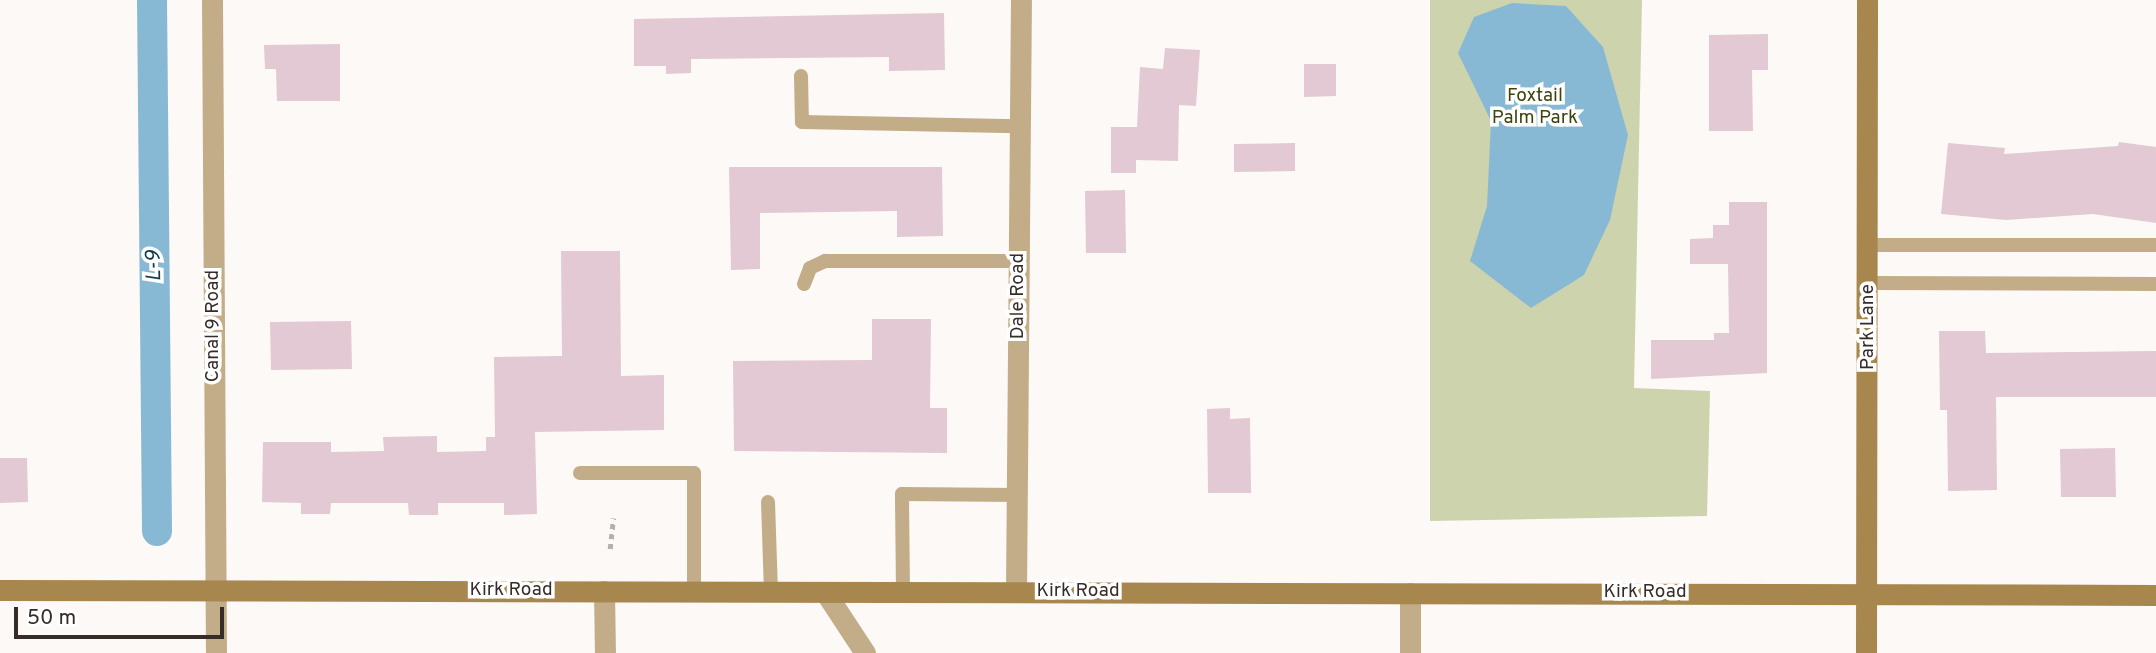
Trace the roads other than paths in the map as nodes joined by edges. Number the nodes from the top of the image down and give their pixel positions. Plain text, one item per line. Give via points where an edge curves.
1 (212, 0) edge
2 (1021, 0) edge
3 (1867, 0) edge
4 (801, 76) dead end
5 (1020, 126) junction
6 (1869, 245) junction
7 (2156, 245) edge
8 (1019, 261) junction
9 (1869, 283) junction
10 (804, 284) dead end
11 (2156, 284) edge
12 (580, 473) dead end
13 (1017, 495) junction
14 (768, 502) dead end
15 (0, 590) edge
16 (216, 591) junction
17 (604, 591) junction
18 (694, 592) junction
19 (771, 592) junction
20 (825, 592) junction
21 (903, 592) junction
22 (1016, 592) junction
23 (1410, 593) junction
24 (1867, 594) junction
25 (2156, 595) edge
26 (216, 653) edge
27 (605, 653) edge
28 (865, 653) edge
29 (1410, 653) edge
30 (1866, 653) edge

1 - 16 street, Canal 9 Road
2 - 5 street, Dale Road
3 - 6 street, Park Lane
4 - 5 lane via 802,122
5 - 8 street, Dale Road
6 - 7 lane
6 - 9 street, Park Lane
8 - 10 lane via 825,261 810,268
8 - 13 street, Dale Road
9 - 11 lane
9 - 24 street, Park Lane
12 - 18 lane via 694,473
13 - 21 lane via 902,494
13 - 22 street, Dale Road
14 - 19 lane
15 - 16 street, Kirk Road
16 - 17 street, Kirk Road
16 - 26 street, Canal 9 Road
17 - 18 street, Kirk Road
17 - 27 street
18 - 19 street, Kirk Road
19 - 20 street, Kirk Road
20 - 21 street, Kirk Road
20 - 28 street
21 - 22 street, Kirk Road
22 - 23 street, Kirk Road
23 - 24 street, Kirk Road
23 - 29 street
24 - 25 street, Kirk Road
24 - 30 street, Park Lane

